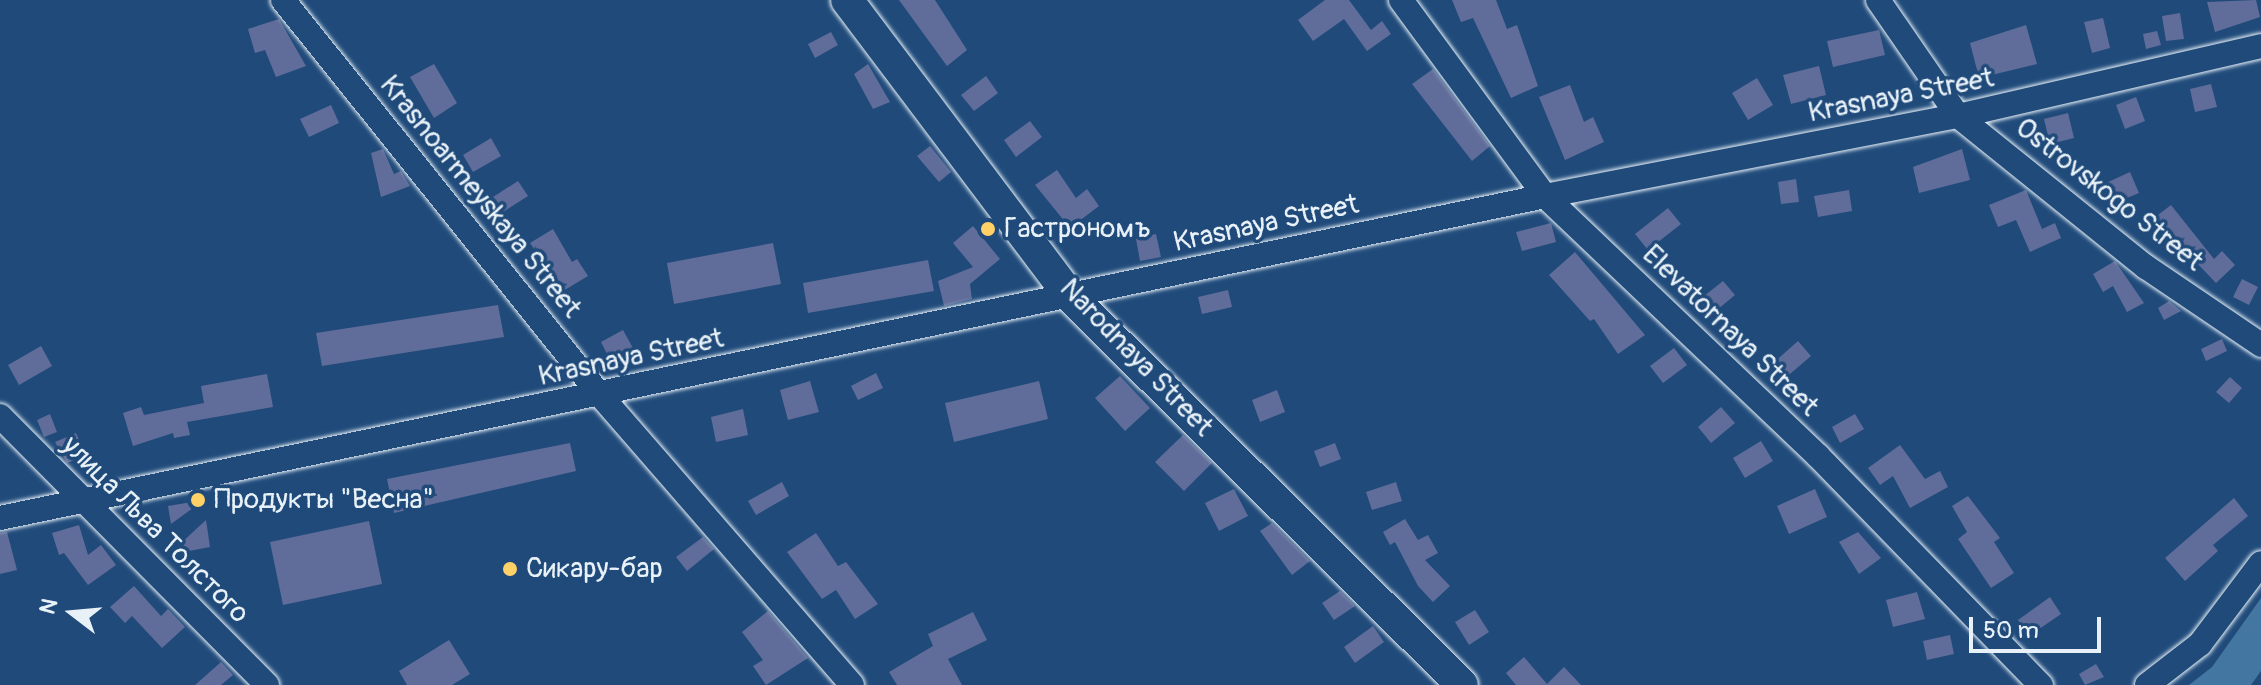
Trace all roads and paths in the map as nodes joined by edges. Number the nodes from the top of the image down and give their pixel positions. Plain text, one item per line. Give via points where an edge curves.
1 (283, 0) edge
2 (847, 0) edge
3 (1401, 0) edge
4 (1878, 0) edge
5 (2261, 46) edge
6 (1958, 116) junction
7 (1545, 196) junction
8 (1070, 296) junction
9 (2261, 345) edge
10 (600, 395) junction
11 (0, 416) edge
12 (83, 502) junction
13 (0, 518) edge
14 (2261, 563) edge
15 (267, 685) edge
16 (852, 685) edge
17 (1462, 685) edge
18 (2041, 685) edge
19 (2147, 685) edge

1 - 10 street, Krasnoarmeyskaya Street
2 - 8 main road, Narodnaya Street
3 - 7 street, Elevatornaya Street
4 - 6 street, Ostrovskogo Street
5 - 6 street, Krasnaya Street
6 - 7 street, Krasnaya Street
6 - 9 street, Ostrovskogo Street via 2146,267
7 - 8 street, Krasnaya Street
7 - 18 street, Elevatornaya Street via 1818,456
8 - 10 street, Krasnaya Street
8 - 17 main road, Narodnaya Street
10 - 12 street, Krasnaya Street
10 - 16 street, Krasnoarmeyskaya Street
11 - 12 street, улица Льва Толстого
12 - 13 street, Krasnaya Street
12 - 15 street, улица Льва Толстого
14 - 19 street via 2200,644

